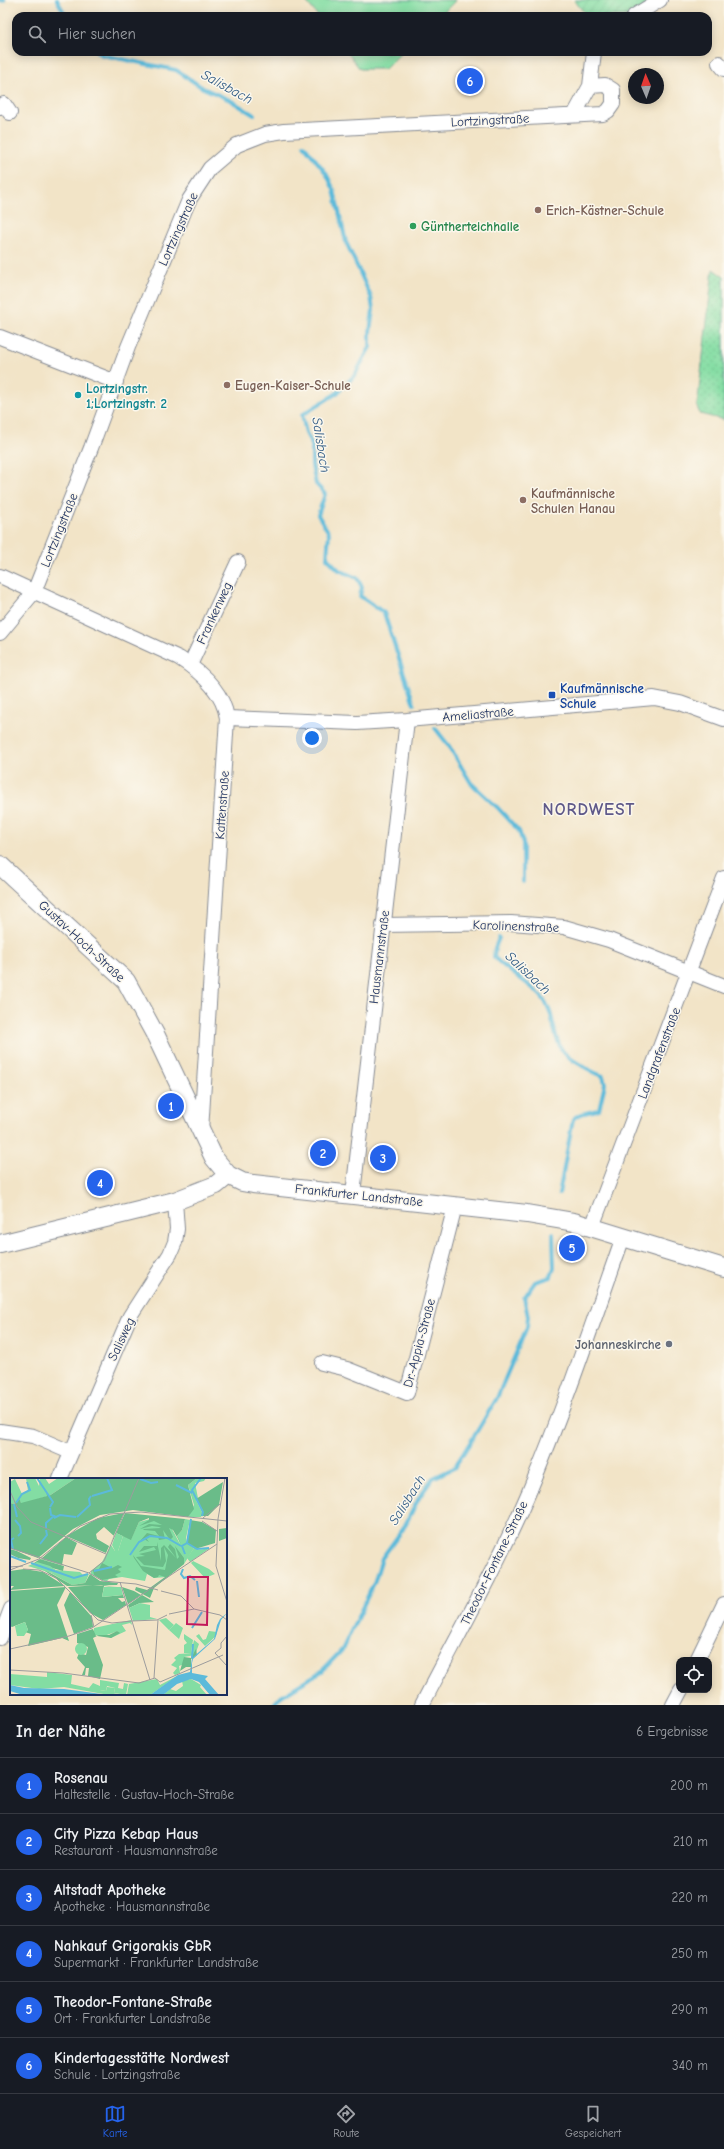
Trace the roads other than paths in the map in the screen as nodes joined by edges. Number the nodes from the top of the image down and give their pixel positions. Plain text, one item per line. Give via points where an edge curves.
1 (660, 0) edge
2 (640, 12) edge
3 (594, 56) edge
4 (590, 86) junction
5 (574, 115) junction
6 (0, 337) edge
7 (116, 382) junction
8 (238, 562) dead end
9 (0, 576) edge
10 (34, 592) junction
11 (0, 633) edge
12 (190, 665) junction
13 (228, 718) junction
14 (724, 719) edge
15 (407, 720) junction
16 (0, 866) edge
17 (724, 878) edge
18 (383, 925) junction
19 (690, 972) junction
20 (724, 986) edge
21 (201, 1131) junction
22 (228, 1175) junction
23 (353, 1194) junction
24 (175, 1200) junction
25 (455, 1206) junction
26 (592, 1227) junction
27 (623, 1237) junction
28 (0, 1244) edge
29 (724, 1268) edge
30 (322, 1363) dead end
31 (0, 1431) edge
32 (70, 1452) junction
33 (60, 1478) edge
34 (724, 1604) edge
35 (10, 1612) edge
36 (0, 1638) edge
37 (698, 1657) edge
38 (679, 1693) edge
39 (422, 1705) edge
40 (673, 1705) edge

1 - 2 street
3 - 4 street
4 - 5 street
4 - 5 street, Lortzingstraße via 610,86 614,95 613,104 603,114
5 - 7 street, Lortzingstraße via 284,131 266,134 236,145 210,168 189,200
6 - 7 street
7 - 10 street, Lortzingstraße
8 - 12 street, Frankenweg
9 - 10 street, Kattenstraße
10 - 11 street, Lortzingstraße
10 - 12 street, Kattenstraße via 168,652
12 - 13 street, Kattenstraße via 215,689 222,699
13 - 15 street, Ameliastraße via 357,723
13 - 21 street, Kattenstraße
14 - 15 street, Ameliastraße via 680,703 654,698
15 - 18 street, Hausmannstraße
16 - 21 main road, Gustav-Hoch-Straße via 126,981 156,1036
17 - 19 street, Landgrafenstraße
18 - 19 street, Karolinenstraße via 511,922 564,927 609,940
18 - 23 street, Hausmannstraße
19 - 20 street, Karolinenstraße
19 - 26 street, Landgrafenstraße
21 - 22 main road, Gustav-Hoch-Straße via 214,1158
22 - 23 main road, Frankfurter Landstraße via 253,1184
22 - 24 main road via 216,1185
23 - 25 main road, Frankfurter Landstraße
24 - 28 main road
24 - 32 street, Salisweg via 175,1242 130,1316
25 - 26 main road, Frankfurter Landstraße via 527,1214
25 - 30 street, Dr.-Appia-Straße via 407,1393 347,1369
26 - 27 main road, Frankfurter Landstraße
27 - 29 main road, Frankfurter Landstraße
27 - 39 street, Theodor-Fontane-Straße via 529,1492 509,1537
31 - 32 street via 33,1436
32 - 33 street, Salisweg
34 - 37 street
35 - 36 street
38 - 40 street

